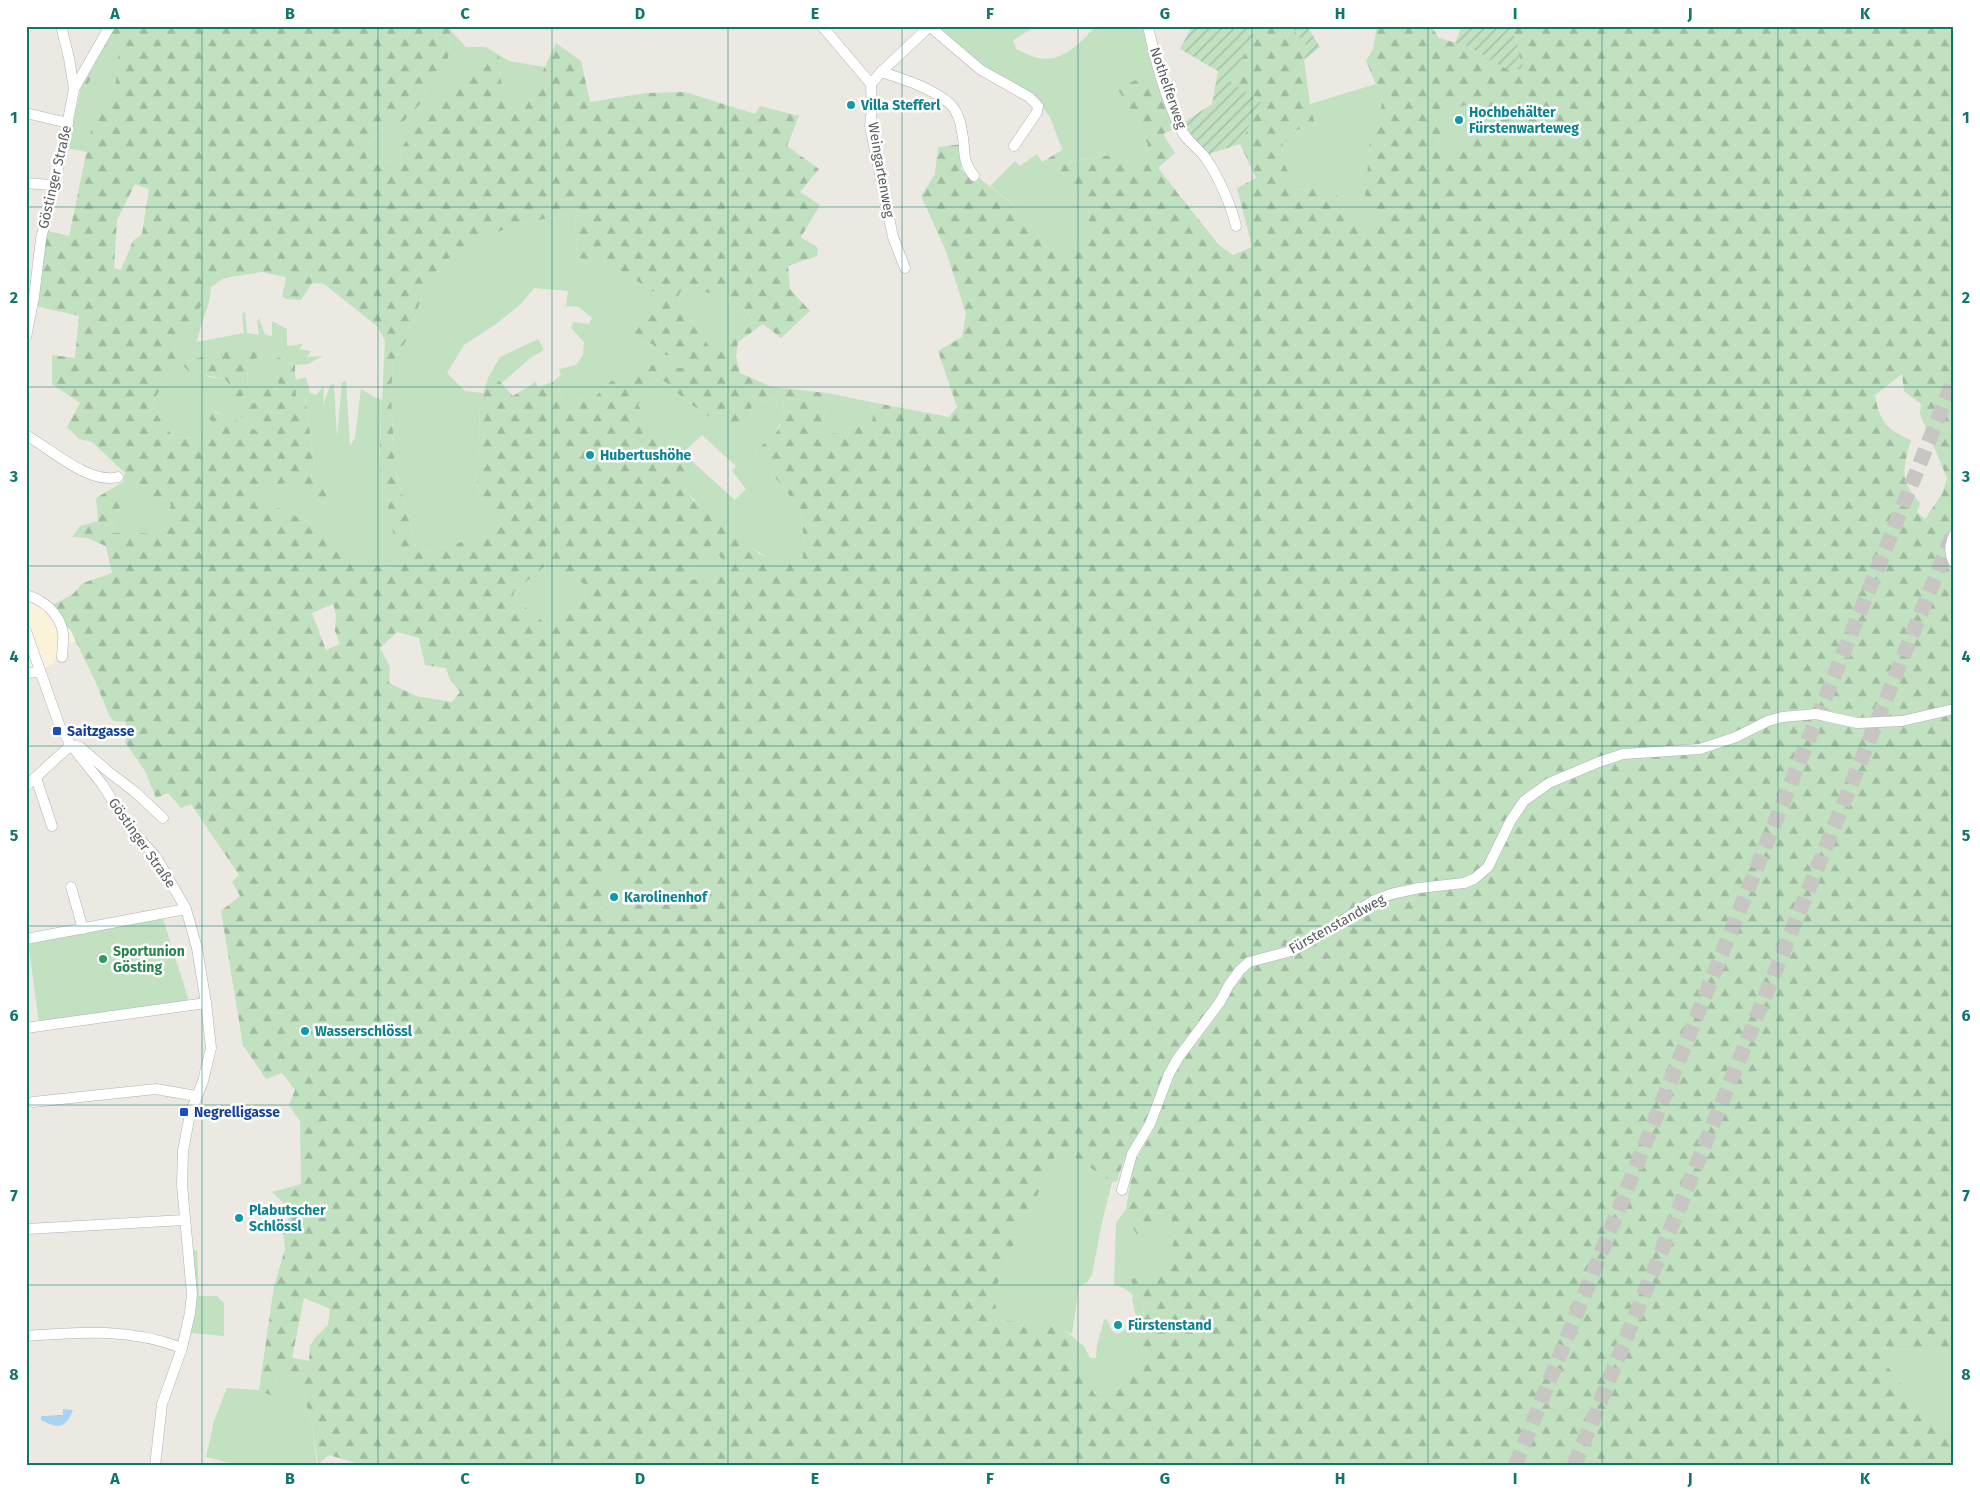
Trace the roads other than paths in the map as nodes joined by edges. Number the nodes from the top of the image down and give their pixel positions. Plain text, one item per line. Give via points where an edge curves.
1 (61, 26) edge
2 (110, 26) edge
3 (822, 26) edge
4 (931, 26) edge
5 (1148, 26) edge
6 (881, 72) junction
7 (871, 84) junction
8 (74, 89) junction
9 (26, 113) edge
10 (68, 123) junction
11 (1014, 146) dead end
12 (974, 176) dead end
13 (26, 183) edge
14 (55, 184) junction
15 (1236, 226) dead end
16 (905, 268) dead end
17 (26, 337) edge
18 (26, 435) edge
19 (118, 477) dead end
20 (1954, 535) edge
21 (1954, 564) edge
22 (26, 595) edge
23 (26, 631) edge
24 (62, 657) dead end
25 (40, 672) junction
26 (26, 673) edge
27 (1954, 709) edge
28 (71, 745) junction
29 (36, 778) junction
30 (26, 786) edge
31 (163, 818) dead end
32 (52, 826) dead end
33 (71, 887) dead end
34 (186, 909) junction
35 (83, 929) junction
36 (26, 939) edge
37 (206, 1003) junction
38 (26, 1028) edge
39 (196, 1096) junction
40 (33, 1102) dead end
41 (1122, 1190) dead end
42 (184, 1220) junction
43 (27, 1230) edge
44 (26, 1336) edge
45 (182, 1348) junction
46 (155, 1466) edge

1 - 8 street
2 - 8 street, Göstinger Straße
3 - 7 street
4 - 6 street
4 - 11 street via 981,70 1029,97 1038,106
5 - 15 street, Nothelferweg via 1180,129 1208,161 1232,208
6 - 7 street
6 - 12 street via 903,79 948,102 962,131 966,166
7 - 16 street, Weingartenweg via 870,126 893,237
8 - 10 street, Göstinger Straße
9 - 10 street
10 - 14 street, Göstinger Straße
13 - 14 street
14 - 17 street, Göstinger Straße via 41,239
18 - 19 street via 84,471 111,479
20 - 21 street via 1950,542
22 - 24 street via 52,609 64,634
23 - 25 street, Göstinger Straße
25 - 26 street
25 - 28 street, Göstinger Straße via 60,727
27 - 41 street, Fürstenstandweg via 1902,721 1857,723 1816,714 1782,717 1700,749 1623,754 1549,783 1524,801 1488,867 1474,879 1391,894 1373,901 1306,944 1249,962 1240,970 1169,1074 1150,1124 1132,1154
28 - 29 street
28 - 31 street, Göstinger Straße via 80,747
28 - 34 street, Göstinger Straße via 102,784 129,827 156,858
29 - 30 street
29 - 32 street
33 - 35 street
34 - 35 street
34 - 37 street, Göstinger Straße via 197,948
35 - 36 street
37 - 38 street
37 - 39 street, Göstinger Straße via 211,1048
39 - 40 street via 156,1089
39 - 42 street, Göstinger Straße via 183,1151
42 - 43 street
42 - 45 street, Göstinger Straße via 192,1294
44 - 45 street via 86,1332 134,1334
45 - 46 street, Göstinger Straße via 162,1404

